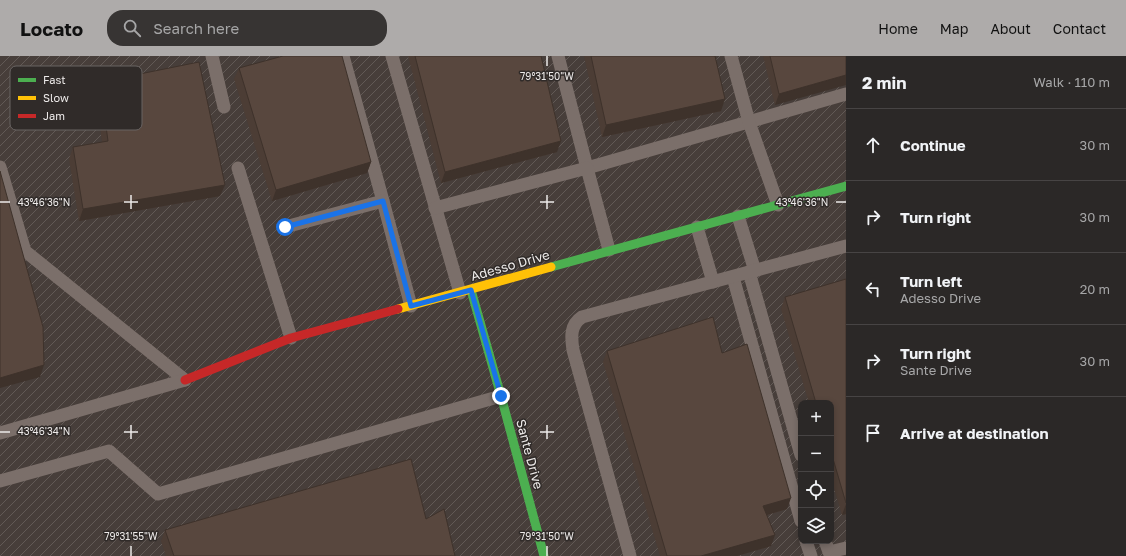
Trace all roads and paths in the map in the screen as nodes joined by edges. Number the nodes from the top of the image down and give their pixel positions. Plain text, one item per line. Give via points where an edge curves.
1 (212, 56) edge
2 (343, 56) edge
3 (392, 56) edge
4 (558, 56) edge
5 (731, 56) edge
6 (846, 94) edge
7 (224, 107) dead end
8 (749, 122) junction
9 (0, 167) edge
10 (238, 168) dead end
11 (587, 168) junction
12 (846, 186) edge
13 (383, 201) junction
14 (778, 205) junction
15 (435, 208) junction
16 (738, 216) junction
17 (285, 227) dead end
18 (697, 227) junction
19 (846, 246) edge
20 (609, 250) junction
21 (752, 271) junction
22 (733, 277) junction
23 (713, 282) junction
24 (465, 291) junction
25 (411, 306) junction
26 (291, 338) junction
27 (185, 380) junction
28 (501, 396) junction
29 (0, 433) edge
30 (798, 444) edge
31 (0, 481) edge
32 (798, 511) edge
33 (807, 544) edge
34 (826, 544) edge
35 (846, 548) edge
36 (544, 556) edge
37 (630, 556) edge
38 (811, 556) edge

1 - 7 lane
2 - 13 lane
3 - 15 lane
4 - 11 lane
5 - 8 lane
6 - 8 lane
8 - 11 lane
8 - 14 lane
9 - 27 lane via 25,251
10 - 26 lane
11 - 15 lane
11 - 20 lane
12 - 14 street, Adesso Drive
13 - 17 lane
13 - 25 lane
14 - 16 street, Adesso Drive
15 - 24 lane
16 - 18 street, Adesso Drive
16 - 21 lane
18 - 20 street, Adesso Drive
18 - 23 lane
19 - 21 lane
20 - 24 street, Adesso Drive
21 - 22 lane
21 - 30 lane
22 - 23 lane
22 - 32 lane
23 - 37 lane via 582,317 571,332 573,350
24 - 25 street, Adesso Drive
24 - 28 street, Sante Drive
25 - 26 street, Adesso Drive
26 - 27 street, Adesso Drive
27 - 29 lane
28 - 31 lane via 158,494 109,451
28 - 36 street, Sante Drive
33 - 38 lane
34 - 35 lane via 829,552

